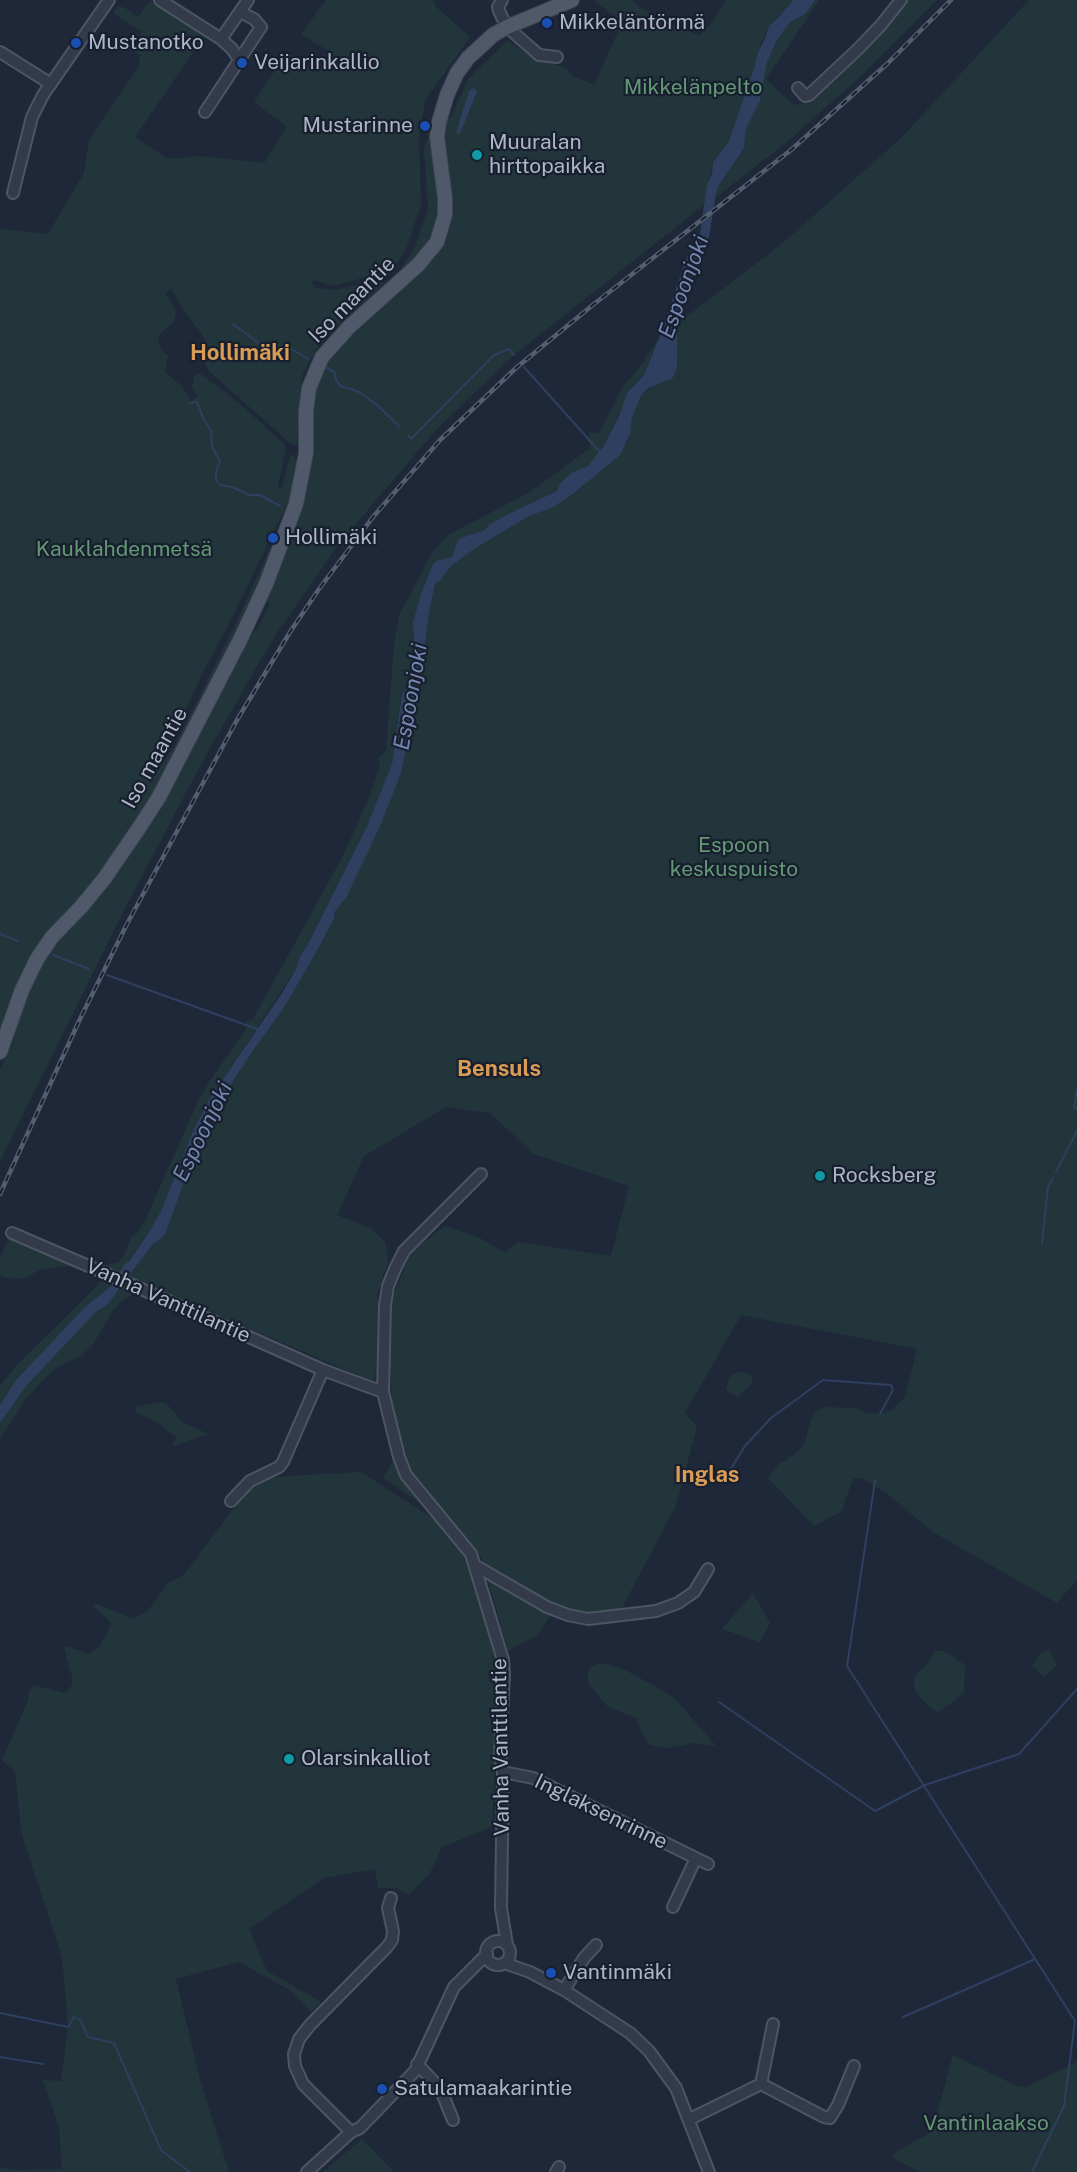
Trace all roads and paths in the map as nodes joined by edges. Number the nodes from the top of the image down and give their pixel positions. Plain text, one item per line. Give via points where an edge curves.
1 (110, 0) edge
2 (160, 0) edge
3 (248, 0) edge
4 (502, 0) edge
5 (572, 0) edge
6 (901, 0) edge
7 (240, 12) junction
8 (507, 27) junction
9 (221, 39) junction
10 (0, 52) edge
11 (557, 57) dead end
12 (239, 59) junction
13 (51, 84) junction
14 (798, 88) dead end
15 (205, 112) dead end
16 (13, 193) dead end
17 (0, 1052) edge
18 (481, 1173) dead end
19 (12, 1233) dead end
20 (323, 1370) junction
21 (383, 1392) junction
22 (231, 1501) dead end
23 (476, 1566) junction
24 (708, 1569) dead end
25 (503, 1772) junction
26 (696, 1858) junction
27 (708, 1864) dead end
28 (391, 1898) dead end
29 (673, 1907) dead end
30 (501, 1908) junction
31 (492, 1942) junction
32 (596, 1945) dead end
33 (507, 1954) junction
34 (489, 1959) junction
35 (564, 1990) junction
36 (773, 2024) dead end
37 (417, 2064) junction
38 (854, 2066) dead end
39 (760, 2084) junction
40 (690, 2119) junction
41 (453, 2120) dead end
42 (351, 2132) junction
43 (307, 2172) edge
44 (709, 2172) edge

1 - 13 street
2 - 9 street
3 - 7 street
4 - 8 street via 498,8
5 - 8 main road, Iso maantie
6 - 14 street via 858,49 809,95
7 - 9 street
7 - 12 street via 261,27
8 - 11 street via 539,56
8 - 17 main road, Iso maantie via 468,58 440,113 437,137 445,215 437,242 418,265 333,343 314,375 296,504 266,584 218,687 140,828 104,879 37,959
9 - 12 street
10 - 13 street
12 - 15 street
13 - 16 street via 32,117
18 - 21 street via 404,1251 394,1269 385,1305
19 - 20 street, Vanha Vanttilantie
20 - 21 street, Vanha Vanttilantie
20 - 22 street via 283,1462 250,1481
21 - 23 street, Vanha Vanttilantie via 406,1475 471,1554
23 - 24 street via 547,1607 588,1619 656,1611 678,1603 694,1593
23 - 25 street, Vanha Vanttilantie via 503,1660
25 - 26 street, Inglaksenrinne via 533,1778
25 - 30 street, Vanha Vanttilantie
26 - 27 street, Inglaksenrinne
26 - 29 street
28 - 42 street via 388,1908 392,1940 310,2025 294,2054 303,2084
30 - 31 street, Vanha Vanttilantie
30 - 33 street, Vanha Vanttilantie
31 - 33 street via 500,1941
31 - 34 street via 488,1947
32 - 35 street
33 - 34 street via 498,1965
33 - 35 street
34 - 37 street via 454,1987
35 - 40 street via 630,2033 649,2051 671,2081
36 - 39 street
37 - 41 street via 440,2088
37 - 42 street via 355,2123
38 - 39 street via 830,2118
39 - 40 street
40 - 44 street
42 - 43 street

